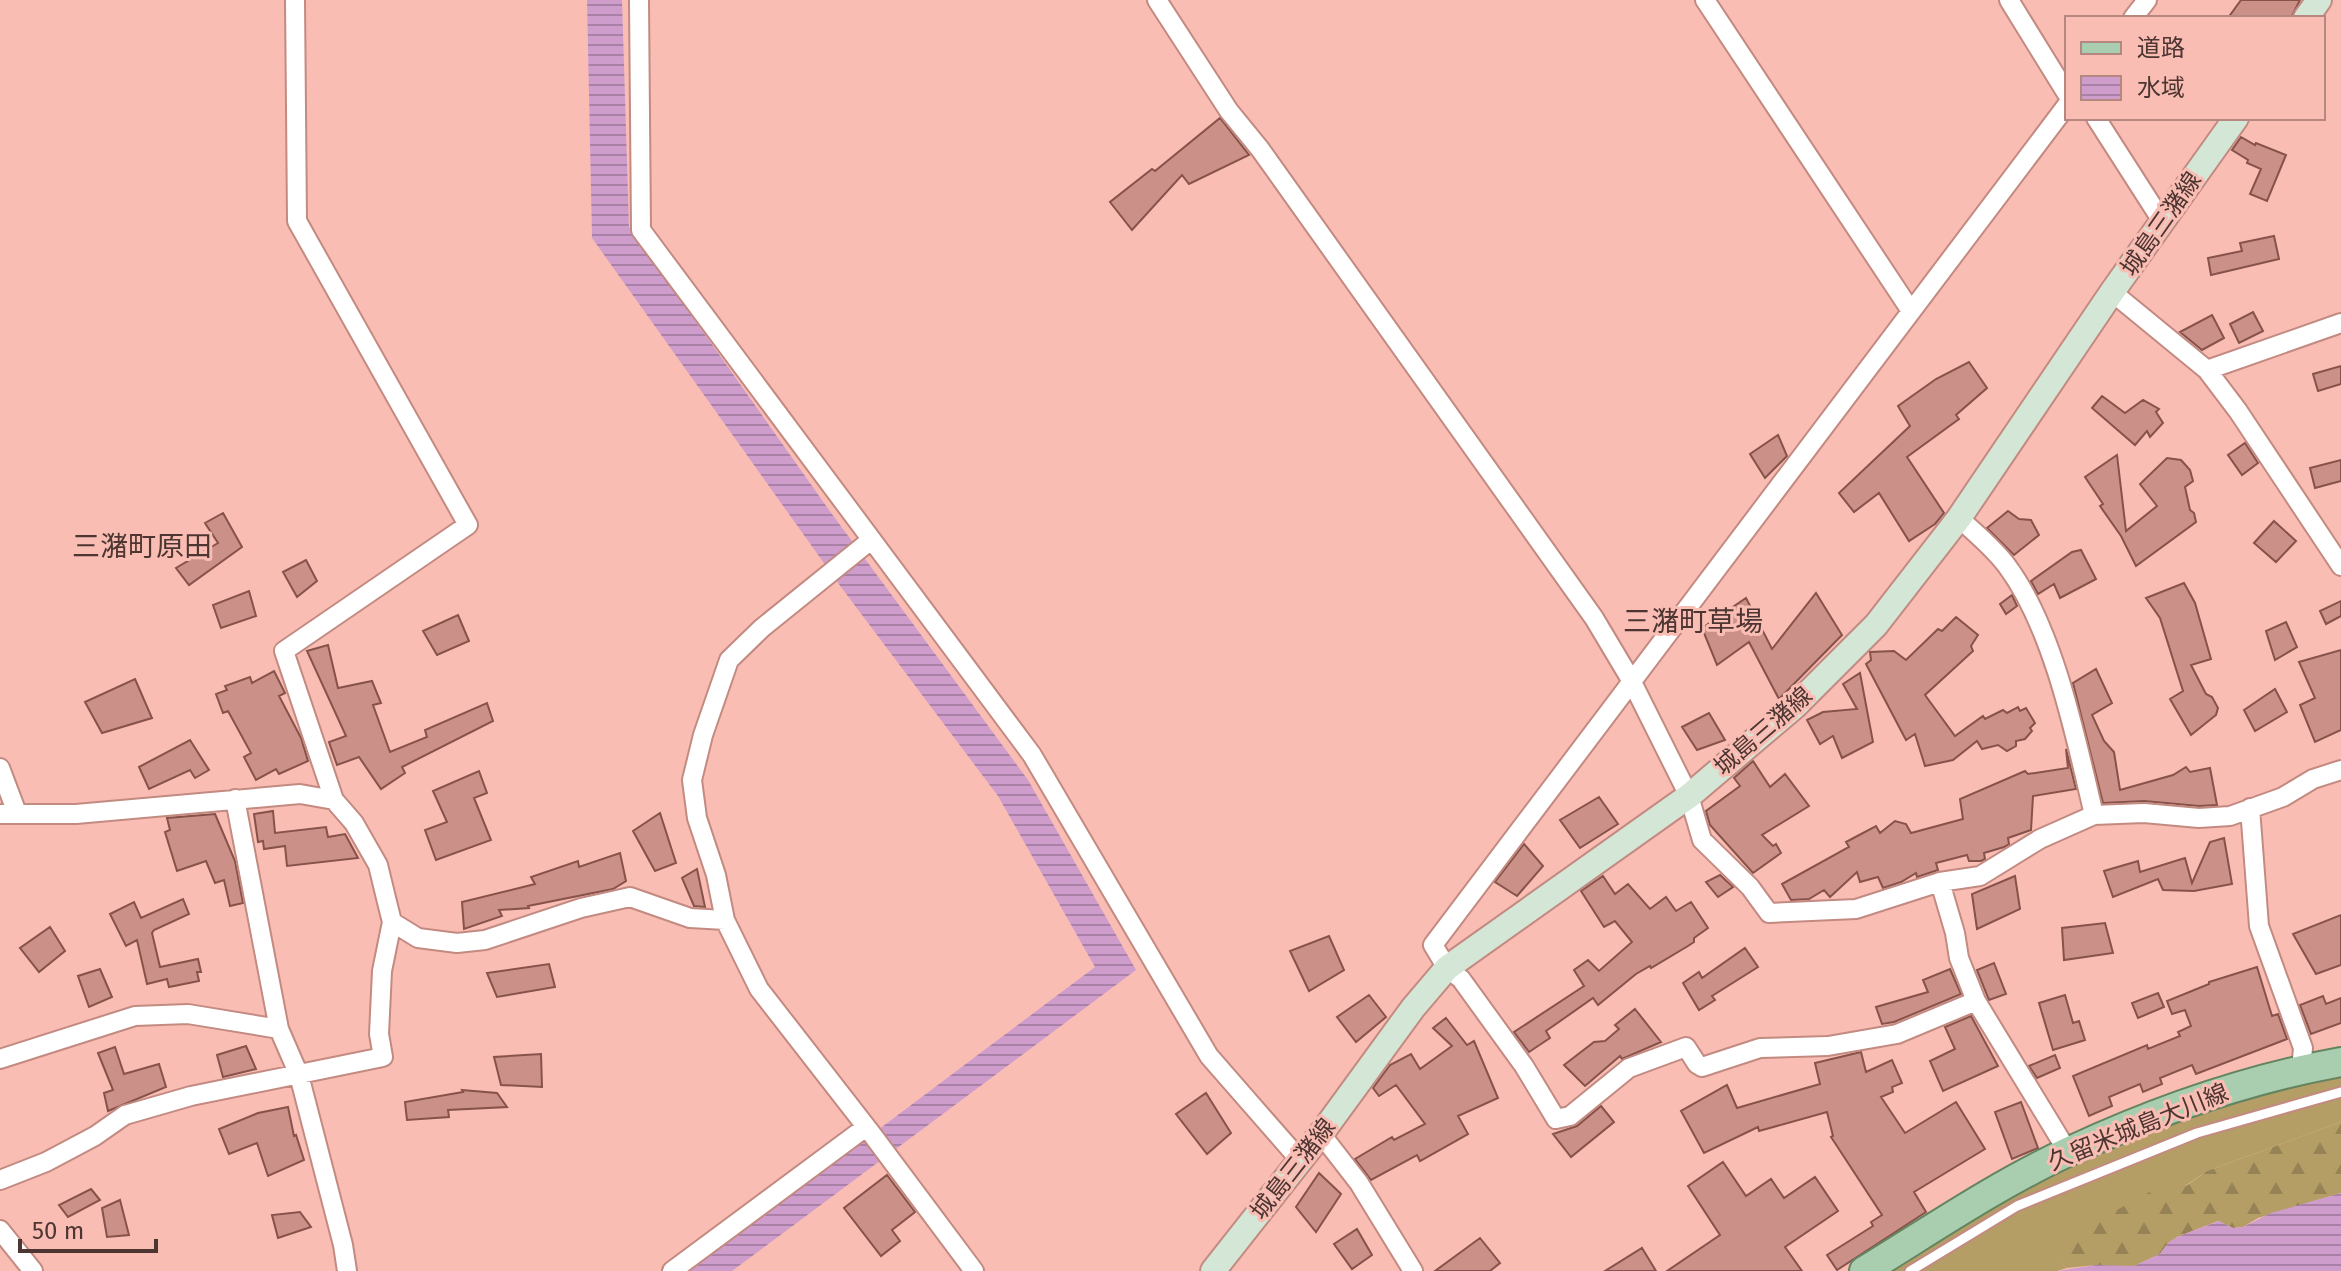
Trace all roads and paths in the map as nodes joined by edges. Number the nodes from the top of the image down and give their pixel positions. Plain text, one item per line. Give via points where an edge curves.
1 (295, 0) edge
2 (639, 0) edge
3 (1157, 0) edge
4 (1705, 0) edge
5 (2009, 0) edge
6 (2147, 0) edge
7 (2135, 16) edge
8 (2065, 91) edge
9 (2065, 108) edge
10 (2097, 120) edge
11 (2235, 120) edge
12 (2162, 221) junction
13 (2112, 292) junction
14 (1911, 311) junction
15 (2341, 323) edge
16 (2207, 370) junction
17 (1959, 518) junction
18 (871, 540) junction
19 (2341, 566) edge
20 (1631, 680) junction
21 (0, 768) edge
22 (2341, 770) edge
23 (1689, 796) junction
24 (235, 799) junction
25 (334, 800) junction
26 (2250, 808) junction
27 (9, 813) edge
28 (2094, 815) junction
29 (1940, 882) junction
30 (725, 920) junction
31 (392, 922) junction
32 (1447, 968) junction
33 (1976, 1001) junction
34 (279, 1029) junction
35 (0, 1059) edge
36 (2341, 1062) edge
37 (2301, 1069) junction
38 (299, 1075) junction
39 (2341, 1092) edge
40 (868, 1130) junction
41 (1321, 1134) junction
42 (2068, 1152) junction
43 (1299, 1159) junction
44 (0, 1180) edge
45 (0, 1230) edge
46 (972, 1270) edge
47 (33, 1271) edge
48 (347, 1271) edge
49 (672, 1271) edge
50 (1213, 1271) edge
51 (1413, 1271) edge
52 (1864, 1271) edge
53 (1910, 1271) edge

1 - 25 street via 297,221 468,525 284,651
2 - 18 street via 641,230
3 - 20 street via 1229,111 1594,618
4 - 14 street
5 - 8 street
6 - 7 street
9 - 14 street
10 - 12 street
11 - 12 main road, 城島三潴線
12 - 13 main road, 城島三潴線
13 - 16 street
13 - 17 main road, 城島三潴線
14 - 20 street
15 - 16 street
16 - 19 street
17 - 23 main road, 城島三潴線 via 1876,625 1795,706
17 - 28 street via 2007,565 2040,624
18 - 30 street via 729,660 692,780
18 - 43 street via 1032,755 1209,1056
20 - 23 street
20 - 32 street via 1433,945
21 - 27 street
22 - 26 street
23 - 29 street via 1702,840 1769,913 1856,909
23 - 32 main road, 城島三潴線
24 - 25 street via 300,794
24 - 27 street via 76,814
24 - 34 street
25 - 31 street via 378,865
26 - 28 street via 2230,816 2199,818
26 - 37 street via 2259,926 2303,1048
28 - 29 street via 2040,839 1980,876
29 - 33 street
30 - 31 street via 690,918 630,897 485,940 457,943 418,938
30 - 40 street via 759,989
31 - 38 street via 382,971 383,1057
32 - 33 street via 1461,979 1524,1066 1556,1119 1570,1116 1629,1068 1686,1047 1702,1067 1760,1048 1828,1046 1897,1034
32 - 41 main road, 城島三潴線
33 - 42 street
34 - 35 street via 188,1014 135,1016
34 - 38 street
36 - 37 main road, 久留米城島大川線
37 - 42 main road, 久留米城島大川線 via 2193,1099
38 - 44 street via 125,1115 95,1136
38 - 48 street
39 - 53 lane via 2197,1133 2017,1206
40 - 46 street
40 - 49 street
41 - 43 main road, 城島三潴線
41 - 51 street via 1359,1183
42 - 52 main road, 久留米城島大川線
43 - 50 main road, 城島三潴線
45 - 47 street

